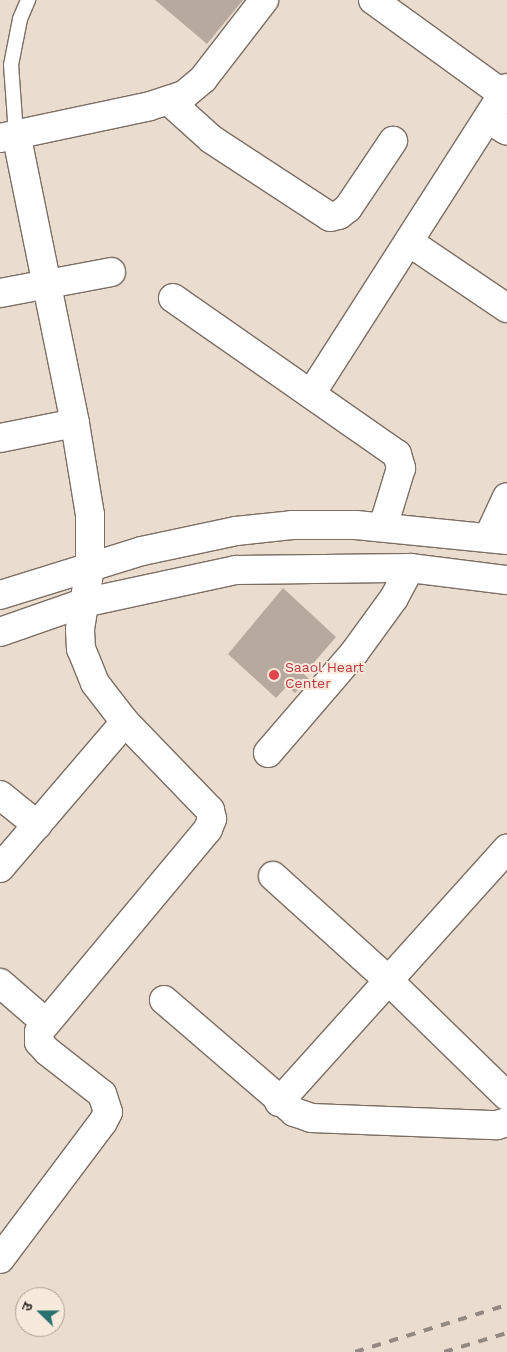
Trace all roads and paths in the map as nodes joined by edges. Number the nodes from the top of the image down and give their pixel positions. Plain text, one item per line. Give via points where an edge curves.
1 (28, 0) edge
2 (264, 0) edge
3 (373, 0) edge
4 (505, 91) edge
5 (169, 101) junction
6 (497, 125) edge
7 (8, 136) edge
8 (393, 141) dead end
9 (409, 242) junction
10 (111, 272) dead end
11 (45, 285) junction
12 (0, 293) edge
13 (173, 298) dead end
14 (507, 308) edge
15 (311, 394) junction
16 (75, 423) junction
17 (0, 438) edge
18 (507, 497) edge
19 (383, 527) junction
20 (498, 539) edge
21 (90, 567) junction
22 (410, 568) junction
23 (507, 580) edge
24 (0, 595) edge
25 (83, 603) junction
26 (0, 632) edge
27 (124, 722) junction
28 (268, 754) dead end
29 (0, 795) edge
30 (37, 825) junction
31 (503, 863) edge
32 (0, 868) edge
33 (273, 876) dead end
34 (388, 980) junction
35 (0, 984) edge
36 (164, 1000) dead end
37 (45, 1022) junction
38 (507, 1096) edge
39 (279, 1102) junction
40 (507, 1122) edge
41 (0, 1259) edge

1 - 7 lane via 20,19 11,64
2 - 5 street via 203,78 184,95
3 - 4 street
4 - 6 street
5 - 7 street
5 - 8 street via 211,139 330,217 348,208
6 - 9 street
7 - 11 street
9 - 14 street
9 - 15 street
10 - 11 street
11 - 12 street
11 - 16 street
13 - 15 street
15 - 19 street via 397,454 401,468
16 - 17 street
16 - 21 street via 90,515
18 - 20 street
19 - 20 street
19 - 21 street via 292,525 236,531 188,539
21 - 24 street
21 - 25 street
22 - 23 street
22 - 25 street via 236,570
22 - 28 street via 390,604 354,653
25 - 26 street
25 - 27 street via 81,649 86,665
27 - 30 street
27 - 37 street via 210,810 212,819 208,829
29 - 30 street
30 - 32 street
31 - 34 street
33 - 34 street
34 - 38 street
34 - 39 street
35 - 37 street
36 - 39 street
37 - 41 street via 39,1032 39,1042 102,1094 108,1112 104,1122
39 - 40 street via 311,1118

